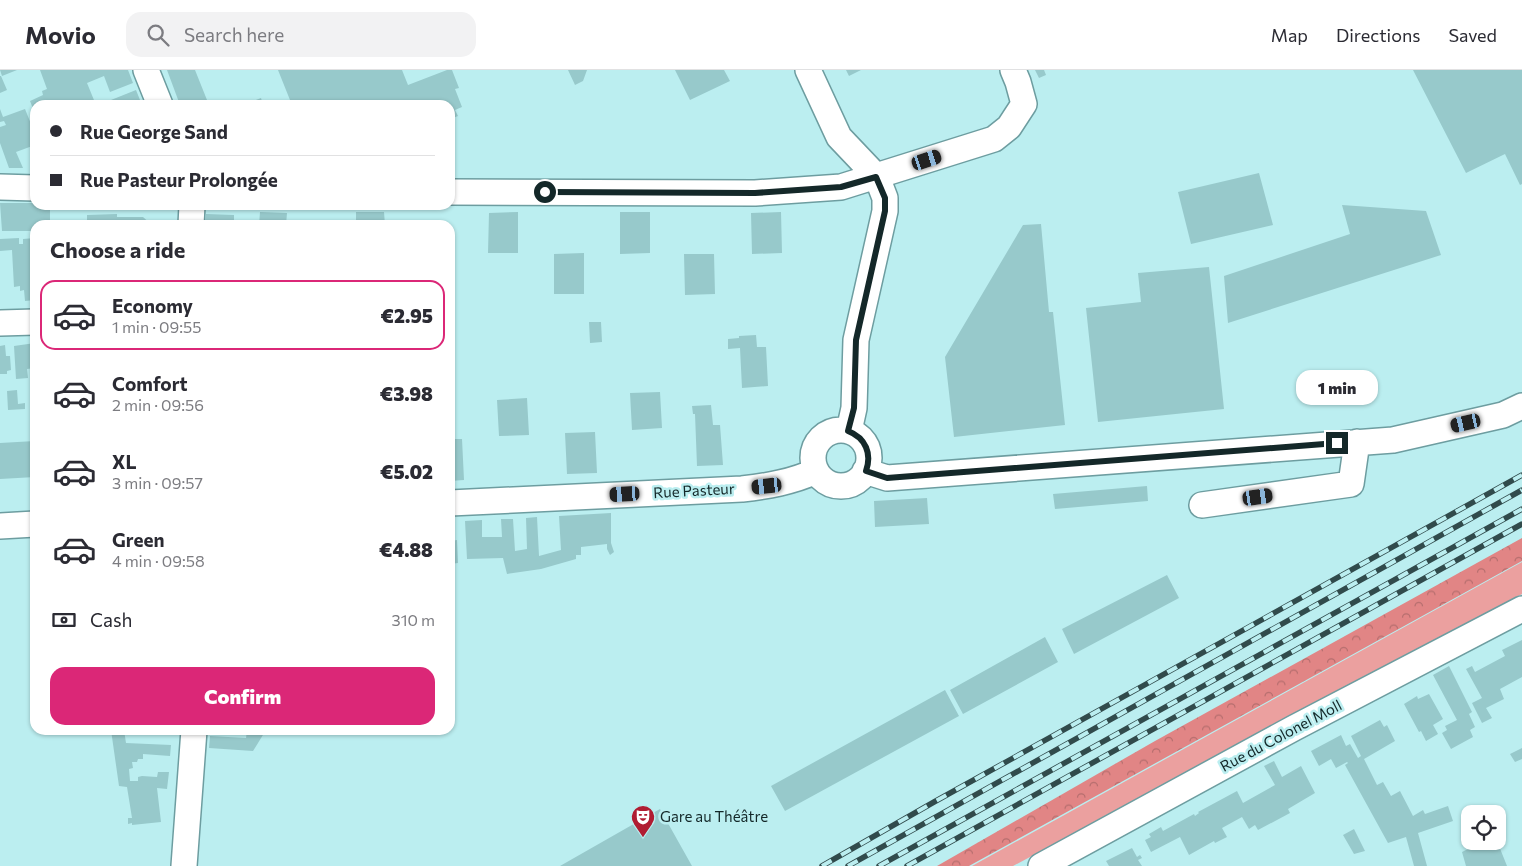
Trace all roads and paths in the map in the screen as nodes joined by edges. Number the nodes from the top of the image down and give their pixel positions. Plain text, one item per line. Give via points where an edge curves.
1 (146, 70) edge
2 (808, 70) edge
3 (1013, 70) edge
4 (158, 100) edge
5 (876, 177) junction
6 (0, 187) edge
7 (30, 188) edge
8 (455, 192) edge
9 (30, 322) edge
10 (0, 323) edge
11 (1522, 406) edge
12 (848, 431) junction
13 (1357, 442) junction
14 (816, 471) junction
15 (866, 471) junction
16 (455, 503) edge
17 (1202, 505) dead end
18 (30, 524) edge
19 (0, 526) edge
20 (1522, 609) edge
21 (194, 735) edge
22 (184, 866) edge
23 (1041, 866) edge

1 - 4 street
2 - 5 street via 839,137
3 - 5 street via 1024,104 1009,127 994,139
5 - 8 street via 841,187 755,193
5 - 12 street via 885,198 885,211 856,340 854,408
6 - 7 street
9 - 10 street
11 - 13 street via 1503,415 1393,440
12 - 14 street via 833,431 818,442 813,454
12 - 15 street via 865,444 868,453
13 - 15 street via 887,478
13 - 17 street via 1351,484
14 - 15 street via 834,486 854,483
14 - 16 street, Rue Pasteur via 767,486 742,489
18 - 19 street
20 - 23 street, Rue du Colonel Moll
21 - 22 street

